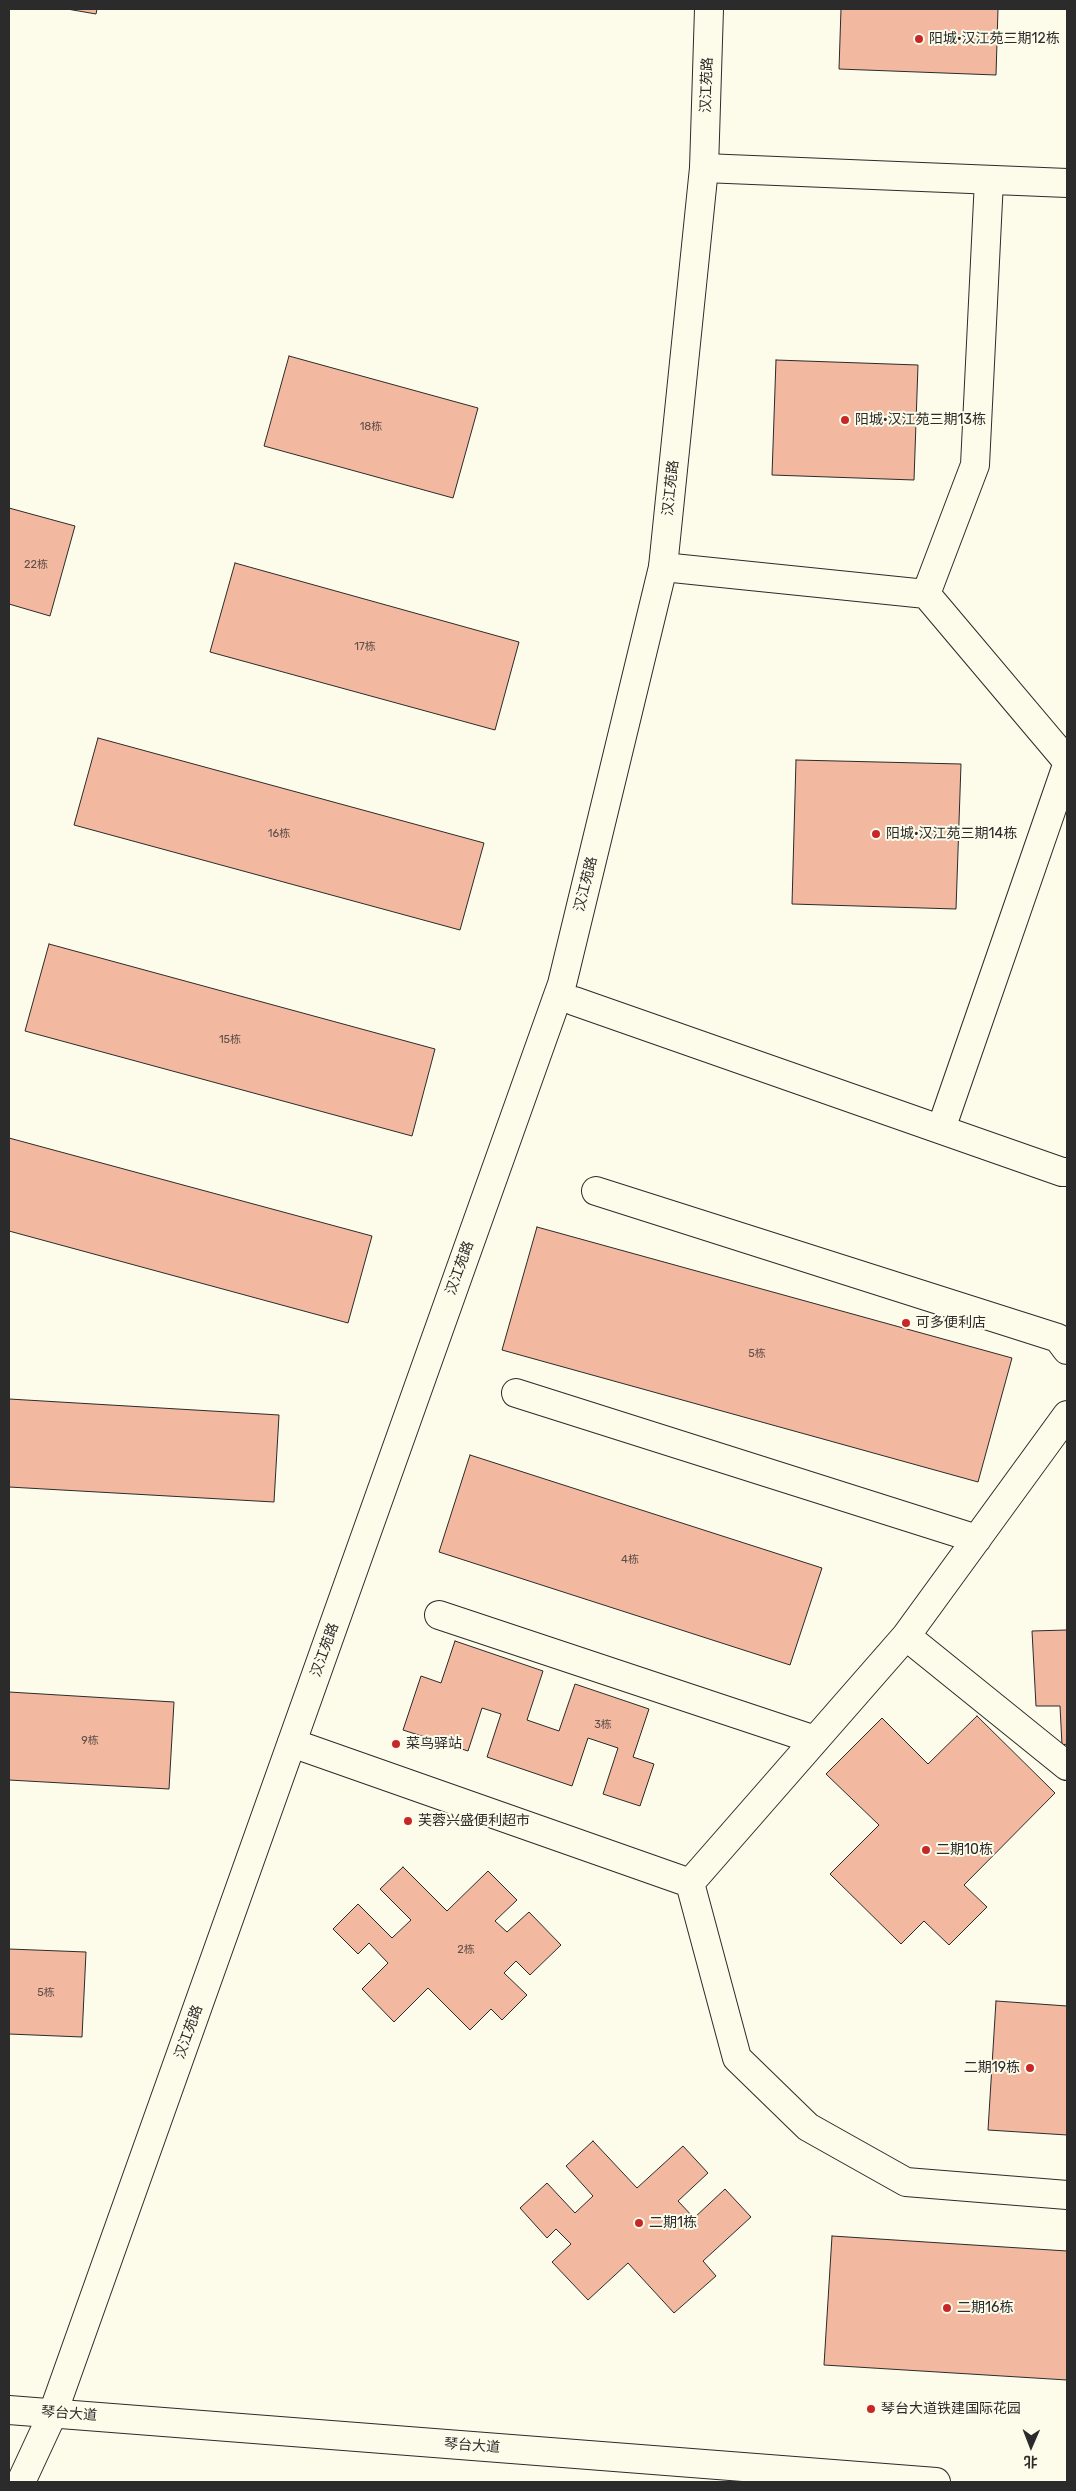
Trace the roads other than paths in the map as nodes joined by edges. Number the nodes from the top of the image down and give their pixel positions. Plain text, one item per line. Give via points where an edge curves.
1 (709, 9) edge
2 (704, 168) junction
3 (989, 180) junction
4 (1067, 184) edge
5 (663, 566) junction
6 (926, 594) junction
7 (1067, 763) edge
8 (574, 1001) dead end
9 (942, 1129) junction
10 (1067, 1172) edge
11 (596, 1191) dead end
12 (1067, 1350) edge
13 (516, 1393) dead end
14 (1067, 1415) edge
15 (977, 1539) junction
16 (439, 1616) dead end
17 (906, 1636) junction
18 (815, 1740) junction
19 (292, 1743) junction
20 (1067, 1766) edge
21 (690, 1883) junction
22 (1067, 2195) edge
23 (9, 2410) edge
24 (53, 2413) junction
25 (21, 2482) edge
26 (936, 2482) edge

1 - 2 street, 汉江苑路
2 - 3 street
2 - 5 street, 汉江苑路
3 - 4 street
3 - 6 street via 975,465
5 - 6 street
5 - 19 street, 汉江苑路 via 562,984
6 - 7 street
7 - 9 street
8 - 9 street
9 - 10 street
11 - 12 street via 1058,1338
13 - 15 street
14 - 15 street
15 - 17 street
16 - 18 street
17 - 18 street
17 - 20 street
18 - 21 street
19 - 21 street
19 - 24 street, 汉江苑路
21 - 22 street via 737,2058 808,2127 906,2182
23 - 24 street, 琴台大道
24 - 25 street, 汉江苑路
24 - 26 street, 琴台大道

